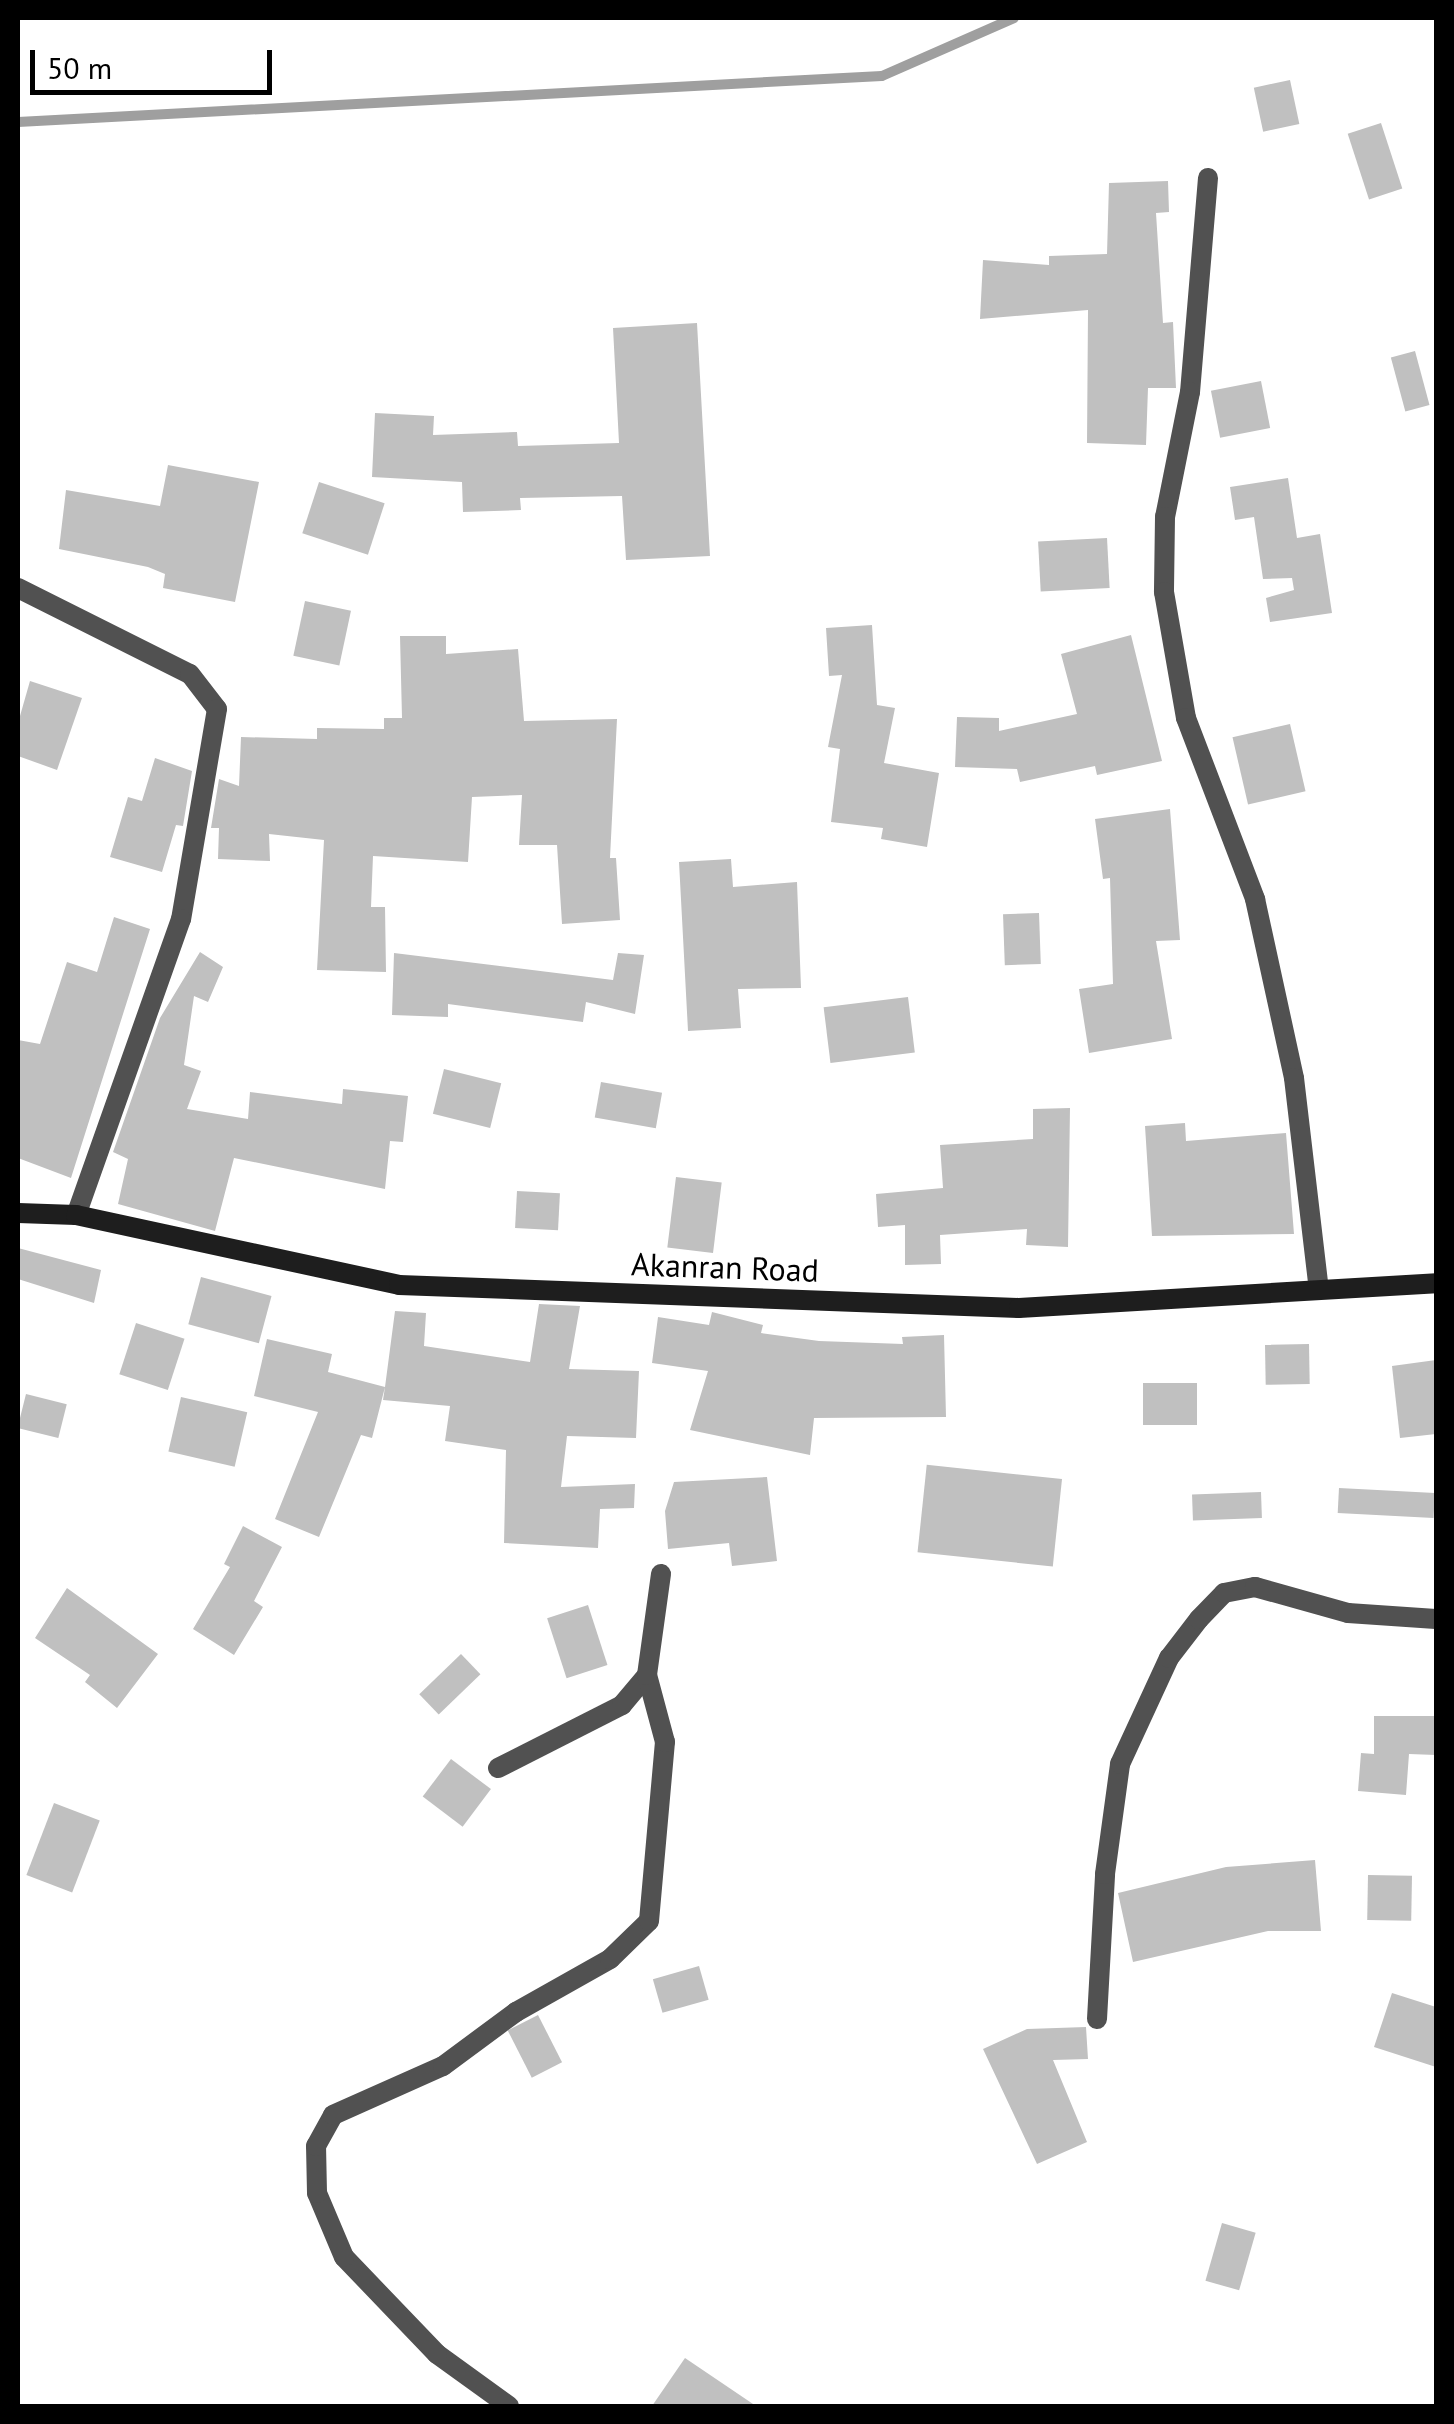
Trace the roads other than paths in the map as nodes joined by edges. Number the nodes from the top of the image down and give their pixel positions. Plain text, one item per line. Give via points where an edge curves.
1 (1208, 178) dead end
2 (18, 588) edge
3 (18, 1213) edge
4 (76, 1215) junction
5 (1436, 1282) edge
6 (1319, 1290) junction
7 (661, 1574) dead end
8 (1436, 1619) edge
9 (648, 1675) junction
10 (498, 1768) dead end
11 (1097, 2019) dead end
12 (510, 2406) edge

1 - 6 street via 1190,392 1165,516 1164,592 1186,718 1255,899 1294,1078
2 - 4 street via 190,674 217,708 181,920
3 - 4 main road, Akanran Road
4 - 6 main road, Akanran Road via 399,1285 1019,1308
5 - 6 main road, Akanran Road
7 - 9 street
8 - 11 street via 1348,1613 1255,1587 1224,1592 1199,1619 1169,1658 1120,1764 1105,1874
9 - 10 street via 622,1705
9 - 12 street via 665,1742 648,1920 610,1959 516,2012 442,2066 333,2116 316,2146 317,2193 344,2257 437,2354

